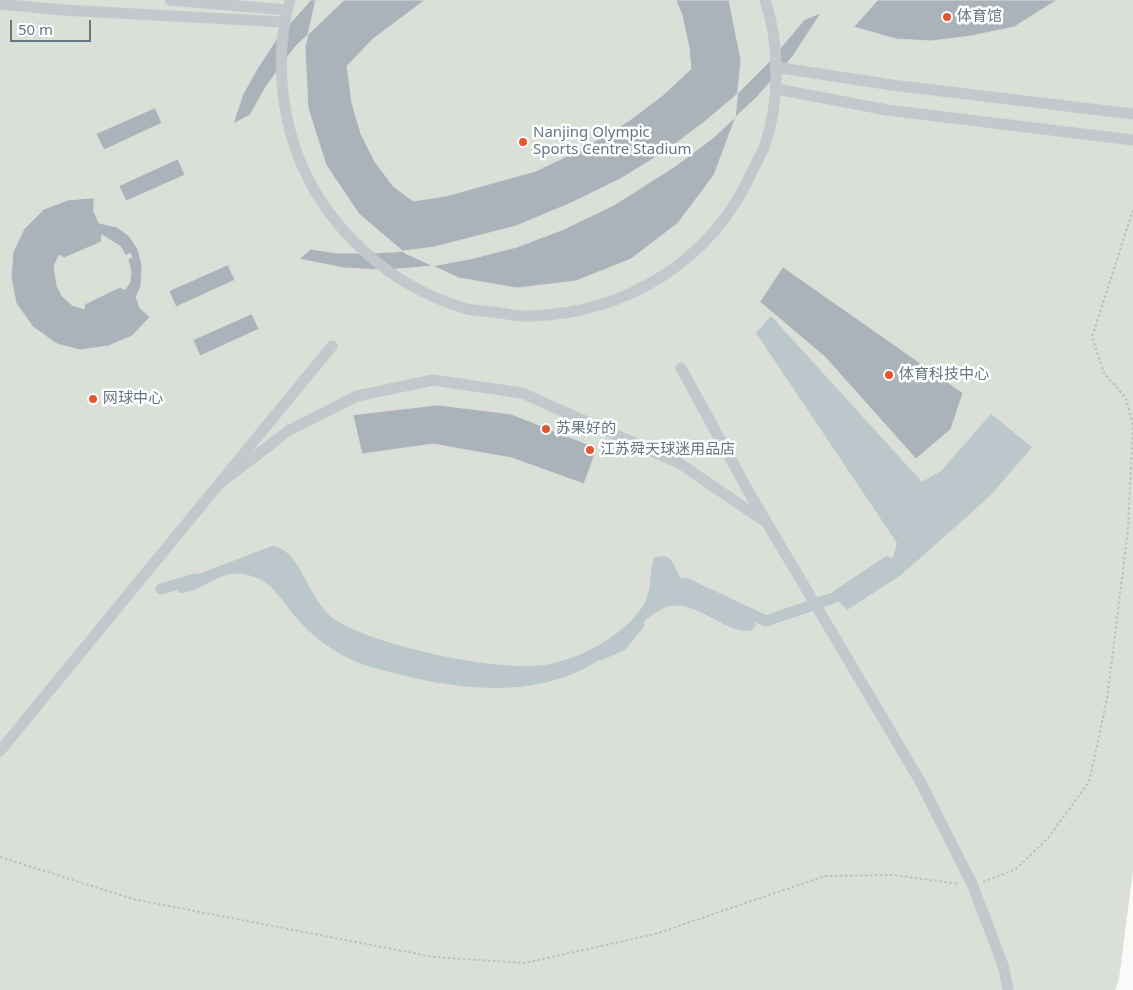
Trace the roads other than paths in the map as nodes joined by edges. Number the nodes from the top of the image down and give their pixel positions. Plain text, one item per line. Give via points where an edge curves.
1 (170, 0) edge
2 (765, 0) edge
3 (0, 4) edge
4 (289, 5) edge
5 (284, 22) junction
6 (775, 67) junction
7 (777, 89) junction
8 (1133, 114) edge
9 (1133, 140) edge
10 (332, 346) dead end
11 (681, 368) dead end
12 (218, 485) junction
13 (768, 524) junction
14 (0, 751) edge
15 (1008, 990) edge

1 - 4 lane
2 - 6 lane via 772,20
3 - 5 lane
4 - 5 lane
5 - 7 lane via 280,84 293,146 320,202 360,250 410,286 468,309 530,316 583,310 649,286 699,249 738,201 765,144
6 - 7 lane
6 - 8 lane via 892,85
7 - 9 lane via 886,110
10 - 12 lane
11 - 13 lane
12 - 13 lane via 288,431 357,396 433,380 522,393 680,464
12 - 14 lane
13 - 15 lane via 920,781 973,886 1004,968

